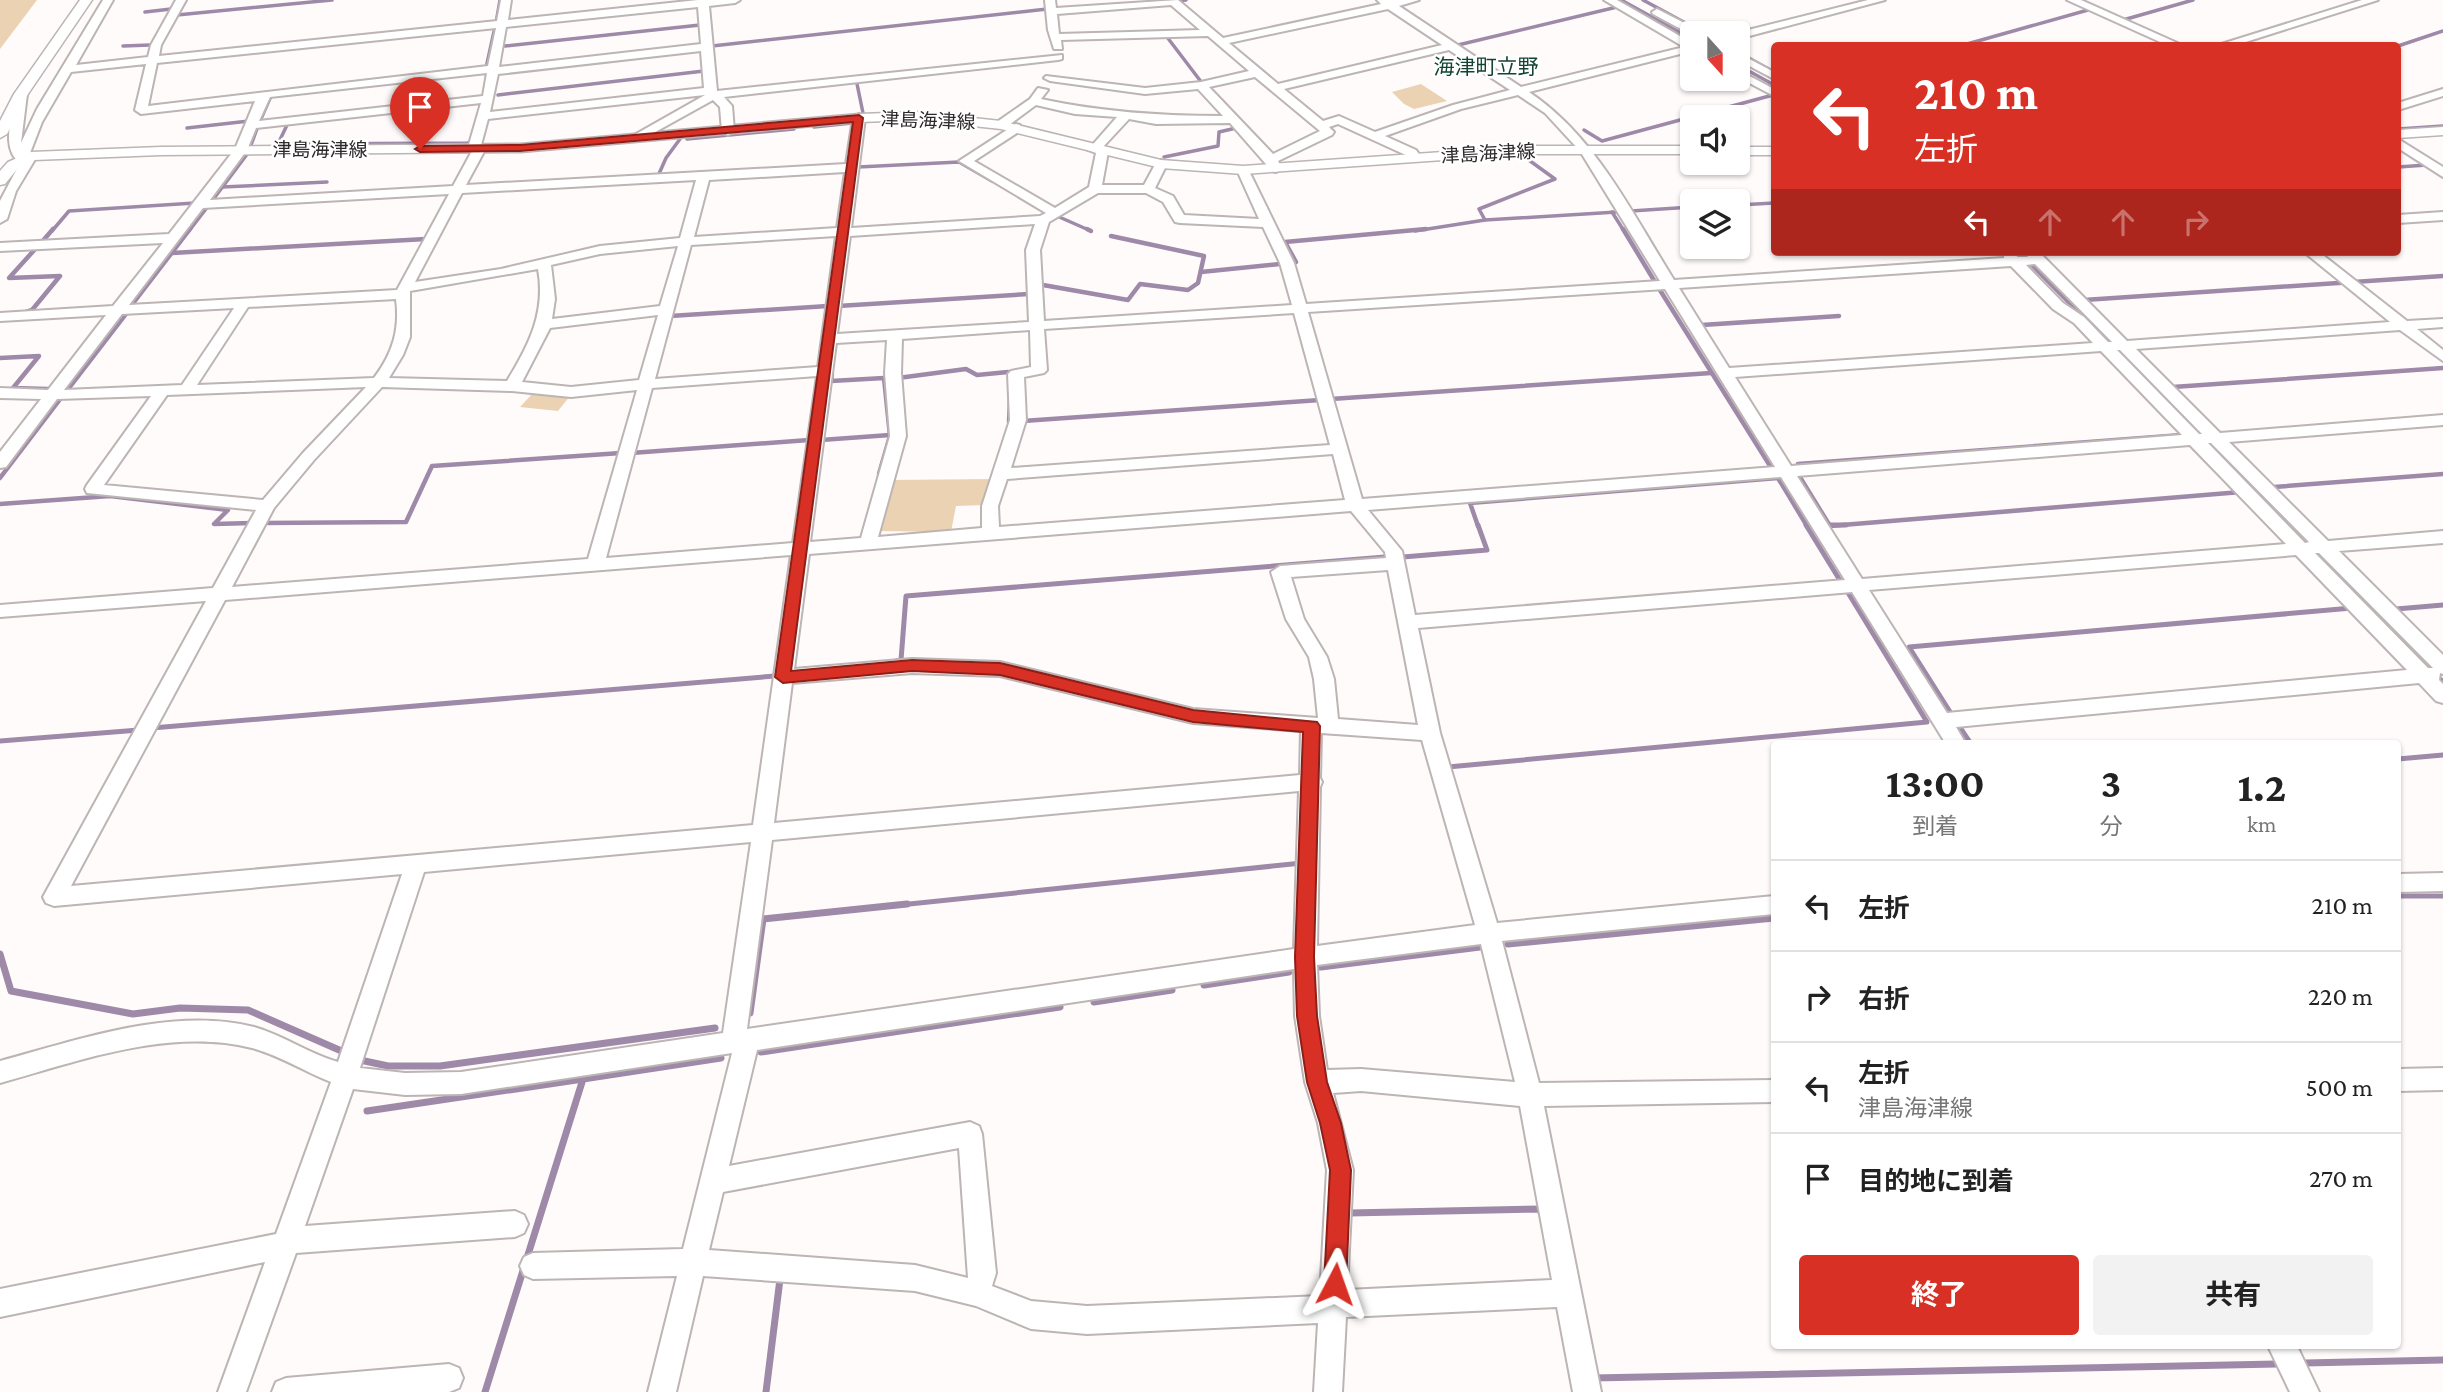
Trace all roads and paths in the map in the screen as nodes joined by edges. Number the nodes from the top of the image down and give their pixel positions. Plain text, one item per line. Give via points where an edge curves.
1 (86, 0) edge
2 (108, 0) edge
3 (181, 0) edge
4 (506, 0) edge
5 (735, 0) edge
6 (1415, 0) edge
7 (1609, 0) edge
8 (1881, 0) edge
9 (2072, 0) edge
10 (2373, 0) edge
11 (1173, 1) edge
12 (703, 2) edge
13 (1386, 3) edge
14 (1052, 5) edge
15 (1651, 9) dead end
16 (1680, 24) edge
17 (502, 25) junction
18 (1210, 33) junction
19 (1750, 33) edge
20 (1055, 37) junction
21 (1680, 39) edge
22 (1221, 42) junction
23 (2170, 42) edge
24 (2233, 42) edge
25 (1451, 46) junction
26 (707, 47) junction
27 (1680, 50) edge
28 (1058, 57) junction
29 (150, 61) junction
30 (1750, 63) edge
31 (67, 69) junction
32 (494, 70) junction
33 (1256, 72) junction
34 (1771, 74) edge
35 (1049, 78) junction
36 (1750, 80) edge
37 (1201, 85) junction
38 (1275, 88) junction
39 (1519, 91) junction
40 (1771, 91) edge
41 (712, 92) junction
42 (1145, 92) junction
43 (2443, 92) edge
44 (671, 93) junction
45 (21, 94) junction
46 (261, 98) junction
47 (488, 99) junction
48 (1034, 101) junction
49 (2401, 106) edge
50 (678, 114) junction
51 (1126, 115) junction
52 (484, 116) junction
53 (1150, 117) junction
54 (859, 118) junction
55 (1232, 118) junction
56 (251, 125) junction
57 (1321, 125) junction
58 (1008, 126) junction
59 (728, 131) junction
60 (2443, 131) edge
61 (0, 134) edge
62 (2401, 134) edge
63 (1376, 136) junction
64 (635, 138) junction
65 (2401, 145) edge
66 (477, 148) junction
67 (1585, 149) junction
68 (240, 150) junction
69 (1680, 150) edge
70 (1098, 151) junction
71 (1750, 151) edge
72 (1771, 151) edge
73 (1415, 157) junction
74 (26, 158) junction
75 (1161, 164) junction
76 (1274, 164) junction
77 (851, 168) junction
78 (1243, 170) junction
79 (2443, 173) edge
80 (704, 176) junction
81 (0, 181) edge
82 (1095, 189) junction
83 (1148, 189) junction
84 (457, 190) junction
85 (199, 204) junction
86 (1049, 216) junction
87 (2443, 216) edge
88 (0, 219) edge
89 (2401, 219) edge
90 (1268, 223) junction
91 (842, 233) junction
92 (173, 238) junction
93 (686, 242) junction
94 (0, 247) edge
95 (2316, 256) edge
96 (2024, 258) edge
97 (544, 265) junction
98 (1669, 284) junction
99 (403, 291) junction
100 (244, 303) junction
101 (1300, 308) junction
102 (118, 310) junction
103 (666, 310) junction
104 (0, 317) edge
105 (2443, 323) edge
106 (546, 324) junction
107 (1038, 325) junction
108 (2404, 326) junction
109 (895, 334) junction
110 (829, 339) junction
111 (2114, 346) junction
112 (2443, 357) edge
113 (824, 371) junction
114 (1725, 373) junction
115 (379, 382) junction
116 (645, 384) junction
117 (512, 386) junction
118 (186, 390) junction
119 (162, 391) junction
120 (0, 393) edge
121 (51, 396) junction
122 (2443, 420) edge
123 (2205, 439) junction
124 (1339, 449) junction
125 (0, 463) edge
126 (1786, 471) junction
127 (1000, 474) junction
128 (1355, 505) junction
129 (267, 506) junction
130 (991, 533) junction
131 (2443, 537) edge
132 (868, 543) junction
133 (2311, 547) junction
134 (800, 548) junction
135 (1395, 563) junction
136 (594, 565) junction
137 (1857, 586) junction
138 (221, 594) junction
139 (0, 611) edge
140 (1407, 622) junction
141 (2436, 674) edge
142 (783, 677) junction
143 (2443, 696) edge
144 (1942, 721) junction
145 (1320, 727) junction
146 (1430, 733) junction
147 (1954, 740) edge
148 (1312, 782) junction
149 (762, 832) junction
150 (416, 864) junction
151 (2443, 882) edge
152 (2401, 883) edge
153 (1771, 905) edge
154 (1489, 933) junction
155 (1305, 957) junction
156 (740, 1041) junction
157 (0, 1072) edge
158 (345, 1077) junction
159 (2443, 1079) edge
160 (2401, 1080) edge
161 (1317, 1082) junction
162 (1771, 1090) edge
163 (1530, 1095) junction
164 (712, 1182) junction
165 (515, 1224) dead end
166 (287, 1242) junction
167 (693, 1262) junction
168 (533, 1266) dead end
169 (976, 1293) junction
170 (1568, 1293) junction
171 (0, 1303) edge
172 (1332, 1307) junction
173 (2284, 1349) edge
174 (449, 1378) dead end
175 (232, 1392) edge
176 (286, 1392) edge
177 (662, 1392) edge
178 (1328, 1392) edge
179 (1587, 1392) edge
180 (2305, 1392) edge

1 - 45 main road
2 - 31 street
3 - 29 street
4 - 17 street
5 - 12 street
6 - 13 street
7 - 21 street via 1630,5
8 - 19 street
9 - 23 street
10 - 24 street
11 - 14 street
11 - 18 street
12 - 17 street
12 - 26 street
13 - 22 street
13 - 25 street
14 - 20 street
15 - 16 street
17 - 29 street
17 - 32 street
18 - 20 street
18 - 22 street
20 - 28 street
22 - 33 street
25 - 38 street
25 - 39 street
26 - 32 street
26 - 41 street
27 - 39 street
28 - 35 street
28 - 41 street
29 - 31 street
29 - 46 street via 141,110
30 - 34 street
31 - 74 street via 24,148
32 - 46 street
32 - 47 street
33 - 37 street
33 - 38 street
35 - 42 street
35 - 48 street
36 - 40 street
37 - 42 street
37 - 55 street
38 - 57 street
39 - 63 street
39 - 67 street via 1561,121
41 - 44 street
41 - 50 street
41 - 59 street via 726,106
42 - 53 street
43 - 49 street
44 - 50 street
44 - 52 street
45 - 61 main road
45 - 74 street via 14,150
46 - 56 street
47 - 52 street
47 - 56 street
48 - 51 street
48 - 58 street
50 - 64 street
51 - 53 street
51 - 70 street
52 - 66 street
53 - 55 street
54 - 58 main road, 津島海津線 via 947,117
54 - 59 main road, 津島海津線
54 - 77 street
55 - 76 street
56 - 68 street
57 - 63 street via 1339,120
57 - 76 street via 1326,135
58 - 70 main road, 津島海津線
58 - 86 street via 965,161
59 - 64 main road, 津島海津線
60 - 62 main road
63 - 73 street
64 - 66 main road, 津島海津線
65 - 79 street
66 - 68 main road, 津島海津線
66 - 84 street
67 - 69 main road, 津島海津線
67 - 73 main road, 津島海津線
67 - 98 street
68 - 74 main road, 津島海津線
68 - 85 street
70 - 75 main road, 津島海津線
70 - 82 street
71 - 72 main road
73 - 76 main road, 津島海津線
74 - 81 main road
74 - 88 street
75 - 78 main road, 津島海津線
75 - 83 street
76 - 78 main road, 津島海津線
77 - 80 street
77 - 91 street
78 - 90 street
80 - 84 street
80 - 93 street
82 - 83 street
82 - 86 street
83 - 90 street via 1172,203 1180,219
84 - 85 street
84 - 99 street
85 - 92 street
86 - 91 street
86 - 107 street via 1033,250
87 - 89 street
90 - 101 street via 1287,263
91 - 93 street
91 - 110 street
92 - 94 street
92 - 102 street
93 - 97 street via 600,250
93 - 103 street
95 - 108 street
96 - 98 street
96 - 111 street
96 - 111 street via 2058,306
97 - 99 street
97 - 106 street
98 - 101 street
98 - 114 street
99 - 100 street
99 - 115 street via 406,317 402,341
100 - 102 street
100 - 118 street
101 - 107 street
101 - 124 street
102 - 104 street
102 - 121 street
103 - 106 street
103 - 116 street
105 - 108 street
106 - 117 street
107 - 109 street
107 - 127 street via 1039,370 1016,374 1018,420
108 - 111 street
108 - 112 street
109 - 110 street
109 - 132 street via 898,436
110 - 113 street
111 - 114 street
111 - 123 street
113 - 116 street
113 - 134 street
114 - 126 street
115 - 117 street
115 - 118 street
115 - 129 street
116 - 117 street via 571,392
116 - 136 street
118 - 119 street
119 - 121 street
119 - 129 street via 93,489
120 - 121 street
121 - 125 street
122 - 123 street
123 - 126 street
123 - 133 street
123 - 133 street
124 - 127 street
124 - 128 street
126 - 128 street
126 - 137 street
127 - 130 street via 990,506
128 - 130 street
128 - 135 street via 1393,551
129 - 138 street
130 - 132 street
131 - 133 street
132 - 134 street
133 - 137 street
133 - 141 street
134 - 136 street
134 - 142 street
135 - 140 street
135 - 145 street via 1280,572 1324,679
136 - 138 street
137 - 140 street
137 - 144 street
138 - 139 street
138 - 150 street via 54,897
140 - 146 street
141 - 143 street
141 - 144 street
142 - 145 street via 912,666 1000,669 1193,716
142 - 149 street
144 - 147 street
145 - 146 street
145 - 148 street
146 - 154 street
148 - 149 street
148 - 155 street
149 - 150 street
149 - 156 street
150 - 158 street
151 - 152 street
153 - 154 street
154 - 155 street
154 - 163 street
155 - 156 street
155 - 161 street via 1307,1016
156 - 158 street via 461,1083 414,1086
156 - 164 street
157 - 158 street via 147,1035 195,1030 250,1036
158 - 166 street
159 - 160 street
161 - 163 street via 1361,1080
161 - 172 street via 1340,1170
162 - 163 street
163 - 170 street
164 - 167 street
164 - 169 street via 970,1134 983,1273
165 - 166 street
166 - 171 street
166 - 175 street
167 - 168 street
167 - 169 street via 915,1278
167 - 177 street
169 - 172 street via 1031,1315 1087,1320
170 - 172 street
170 - 179 street
172 - 178 street
173 - 180 street
174 - 176 street

